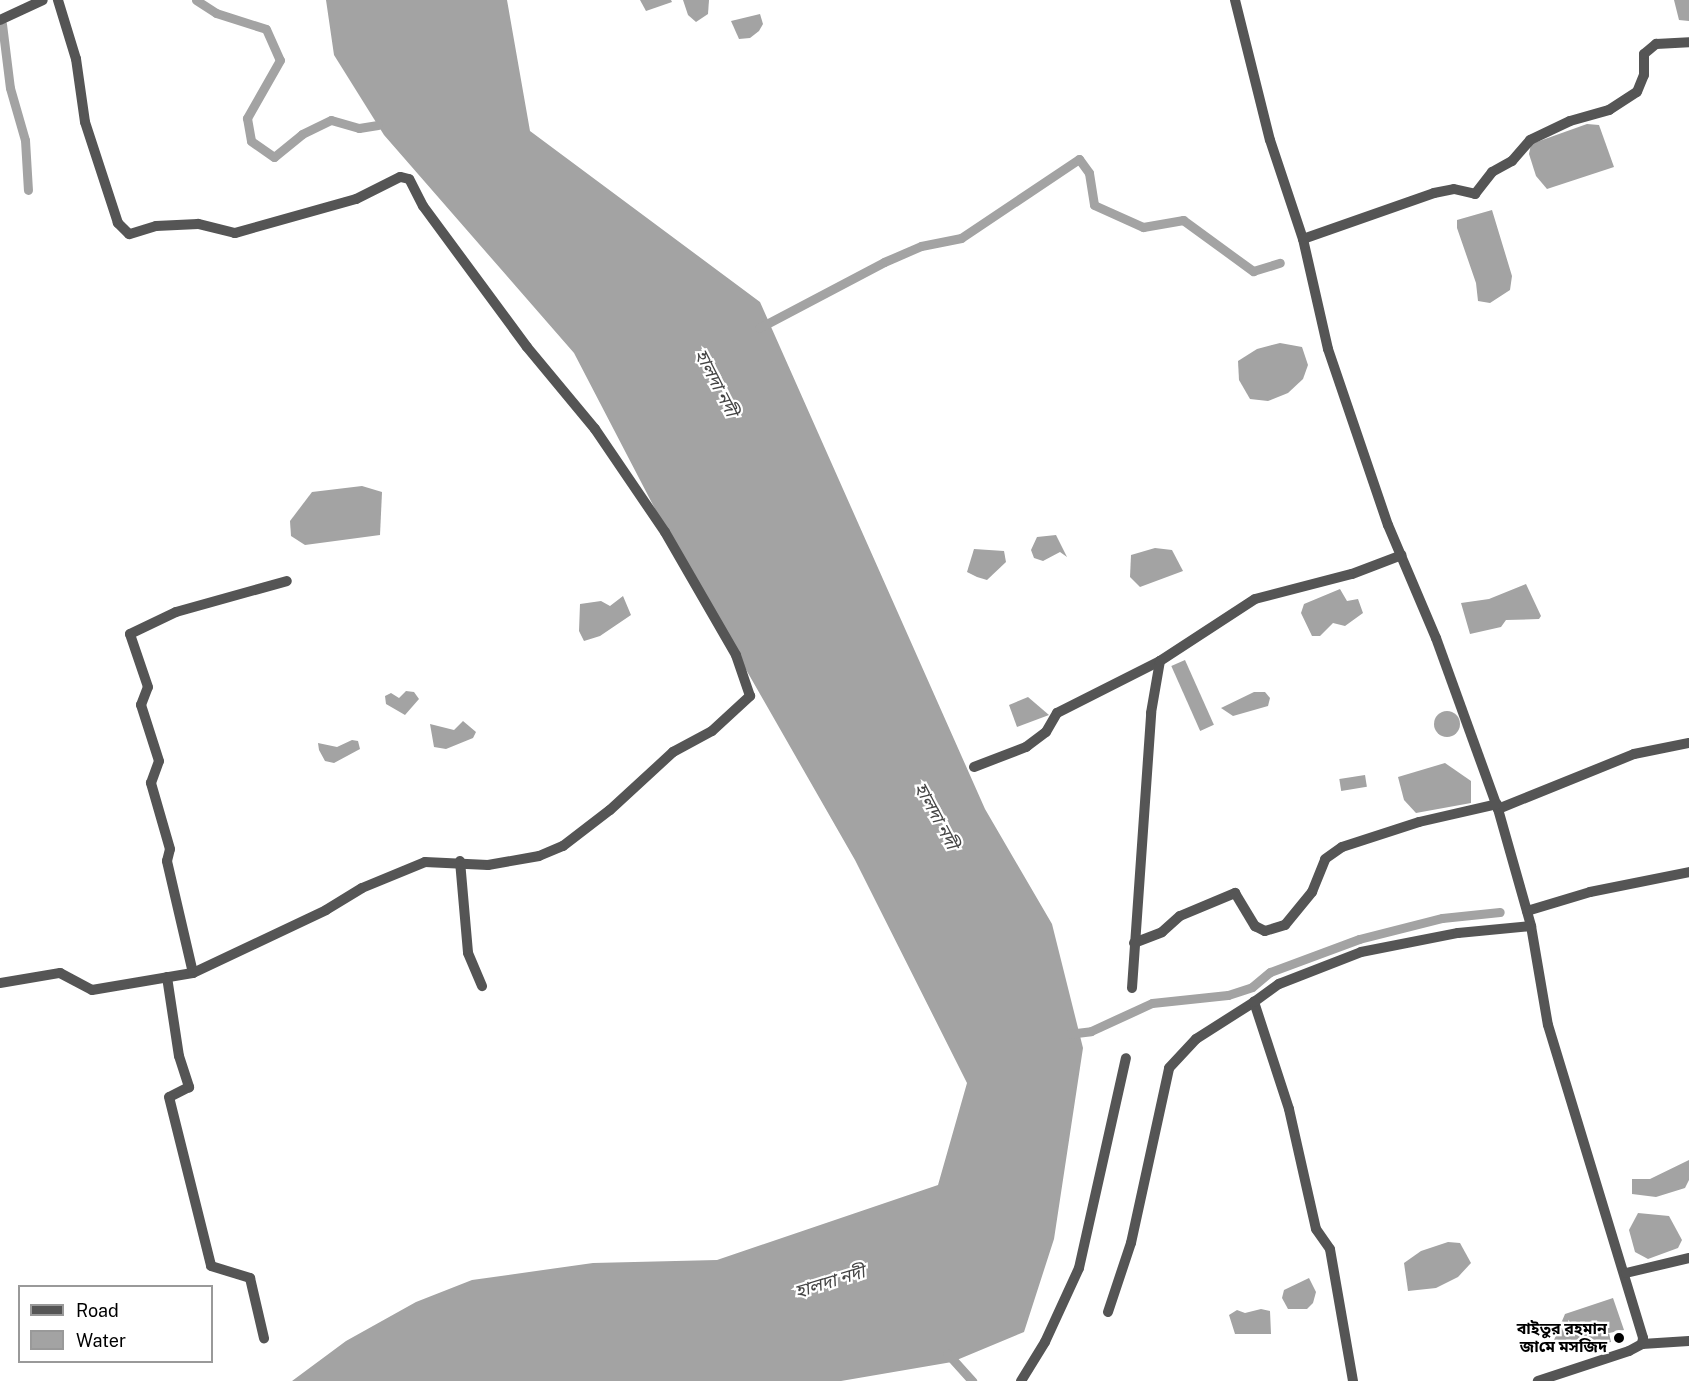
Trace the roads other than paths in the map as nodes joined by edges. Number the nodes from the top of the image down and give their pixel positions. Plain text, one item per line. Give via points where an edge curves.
1 (44, 0) edge
2 (58, 0) edge
3 (1235, 0) edge
4 (0, 20) edge
5 (1689, 42) edge
6 (1304, 239) junction
7 (1402, 555) junction
8 (287, 580) dead end
9 (1160, 661) junction
10 (1689, 743) edge
11 (974, 767) dead end
12 (1497, 806) junction
13 (460, 861) junction
14 (1689, 872) edge
15 (1527, 911) junction
16 (1531, 926) junction
17 (1134, 943) junction
18 (193, 973) junction
19 (167, 977) junction
20 (0, 983) edge
21 (482, 986) dead end
22 (1132, 988) dead end
23 (1254, 1002) junction
24 (1126, 1058) dead end
25 (1689, 1258) edge
26 (1626, 1273) junction
27 (1108, 1312) dead end
28 (264, 1338) dead end
29 (1689, 1341) edge
30 (1642, 1344) junction
31 (1021, 1381) edge
32 (1353, 1381) edge
33 (1538, 1381) edge

1 - 4 street
2 - 13 street via 76,59 85,122 118,223 129,234 156,226 198,224 236,233 356,199 400,177 409,179 423,206 527,347 595,429 665,532 736,655 750,696 736,713 673,752 610,810 563,846 538,856 488,865
3 - 6 street via 1270,140
5 - 6 street via 1656,44 1644,54 1644,75 1637,92 1609,110 1570,121 1530,141 1512,161 1492,172 1475,194 1454,189 1434,193
6 - 7 street via 1328,349
7 - 9 street via 1352,574 1256,599
7 - 12 street
8 - 18 street via 176,612 130,634 148,687 141,705 159,761 151,783 170,849 167,861
9 - 11 street via 1057,713 1046,732 1026,747
9 - 17 street via 1151,713
10 - 12 street via 1634,754
12 - 15 street
12 - 17 street via 1419,822 1342,847 1324,859 1312,892 1285,925 1265,931 1255,926 1234,893 1180,916 1162,932
13 - 18 street via 425,862 362,888 326,910
13 - 21 street via 468,953
14 - 15 street via 1590,892
15 - 16 street
16 - 23 street via 1458,933 1361,952 1279,984
16 - 26 street via 1548,1025
17 - 22 street
18 - 19 street
19 - 20 street via 92,990 60,973
19 - 28 street via 179,1056 189,1087 169,1097 211,1266 250,1278
23 - 27 street via 1196,1040 1169,1068 1131,1243
23 - 32 street via 1289,1109 1316,1229 1330,1249
24 - 31 street via 1078,1268 1045,1342
25 - 26 street
26 - 30 street
29 - 30 street
30 - 33 street

